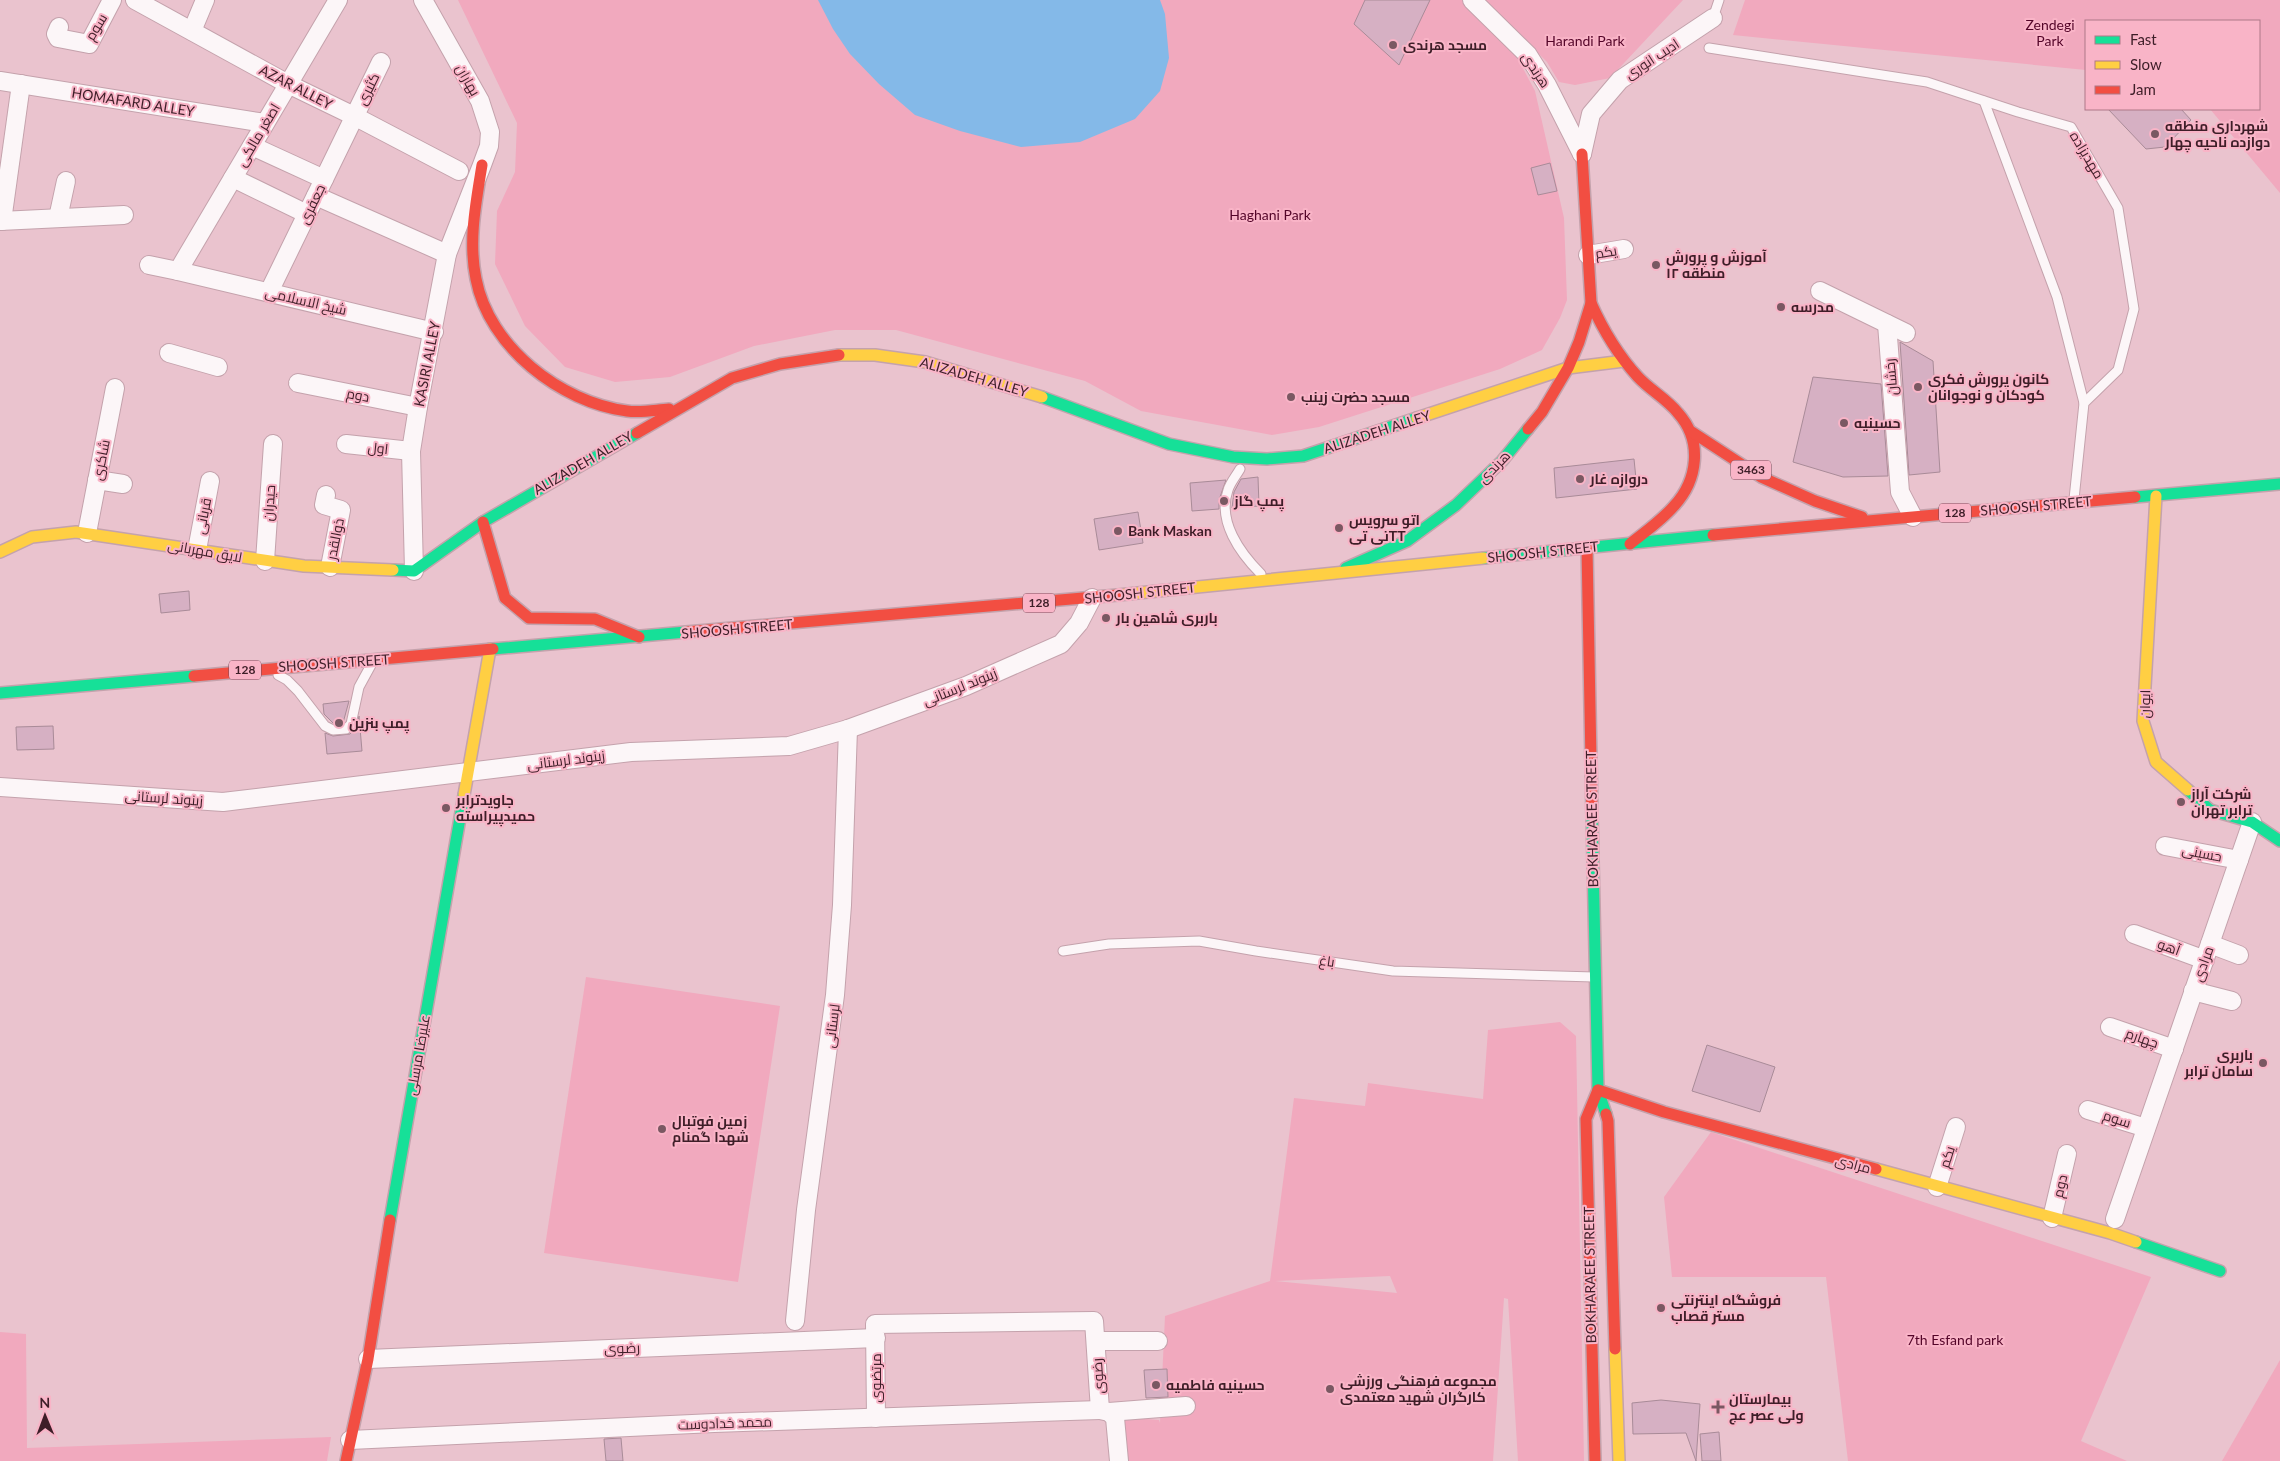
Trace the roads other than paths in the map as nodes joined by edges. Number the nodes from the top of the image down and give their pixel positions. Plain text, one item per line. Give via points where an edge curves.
1 (112, 0) edge
2 (135, 0) edge
3 (206, 0) edge
4 (338, 0) edge
5 (422, 0) edge
6 (1472, 0) edge
7 (1719, 0) edge
8 (1714, 18) joint
9 (59, 27) dead end
10 (192, 31) junction
11 (1709, 48) dead end
12 (381, 62) dead end
13 (0, 80) edge
14 (21, 84) junction
15 (288, 84) junction
16 (1984, 101) junction
17 (354, 116) junction
18 (265, 124) junction
19 (252, 146) junction
20 (1582, 154) junction
21 (482, 165) junction
22 (458, 171) dead end
23 (233, 178) junction
24 (324, 179) junction
25 (66, 181) dead end
26 (316, 196) junction
27 (307, 214) junction
28 (124, 215) dead end
29 (58, 218) junction
30 (1, 221) edge
31 (1624, 249) dead end
32 (447, 254) junction
33 (1588, 256) junction
34 (149, 266) dead end
35 (178, 271) junction
36 (1820, 291) dead end
37 (269, 292) junction
38 (1591, 303) junction
39 (1887, 324) junction
40 (434, 332) junction
41 (1906, 333) dead end
42 (168, 353) dead end
43 (1624, 362) junction
44 (218, 367) dead end
45 (1568, 368) junction
46 (298, 383) dead end
47 (115, 388) dead end
48 (2084, 403) junction
49 (418, 407) junction
50 (679, 408) junction
51 (1692, 432) junction
52 (273, 444) dead end
53 (346, 444) dead end
54 (411, 451) junction
55 (1240, 469) dead end
56 (97, 480) junction
57 (210, 482) dead end
58 (123, 484) dead end
59 (2280, 484) edge
60 (326, 494) dead end
61 (2156, 496) junction
62 (2074, 502) junction
63 (1914, 518) junction
64 (1870, 520) junction
65 (483, 522) junction
66 (87, 533) junction
67 (1630, 544) junction
68 (1587, 548) junction
69 (197, 550) junction
70 (0, 552) edge
71 (265, 561) junction
72 (330, 567) junction
73 (414, 571) junction
74 (1335, 573) junction
75 (1266, 579) junction
76 (1092, 598) junction
77 (639, 637) junction
78 (490, 649) junction
79 (373, 661) junction
80 (254, 669) junction
81 (0, 693) edge
82 (848, 728) junction
83 (468, 773) junction
84 (0, 787) edge
85 (2252, 822) junction
86 (2280, 841) edge
87 (2165, 846) dead end
88 (2239, 860) junction
89 (2134, 934) dead end
90 (1063, 951) dead end
91 (2207, 952) junction
92 (2239, 955) dead end
93 (1594, 977) junction
94 (2193, 991) junction
95 (2232, 1001) dead end
96 (2110, 1027) dead end
97 (2174, 1049) junction
98 (1598, 1090) junction
99 (2088, 1110) dead end
100 (1956, 1127) dead end
101 (2146, 1128) junction
102 (2067, 1154) dead end
103 (1938, 1187) junction
104 (2052, 1218) junction
105 (2113, 1226) junction
106 (2220, 1271) dead end
107 (795, 1321) dead end
108 (876, 1338) junction
109 (1096, 1341) junction
110 (1158, 1341) dead end
111 (368, 1359) junction
112 (1186, 1406) dead end
113 (1104, 1411) junction
114 (876, 1418) junction
115 (350, 1440) junction
116 (346, 1461) edge
117 (1119, 1461) edge
118 (1594, 1461) edge
119 (1619, 1461) edge

1 - 9 street, سوم via 89,44 58,38
2 - 10 street, AZAR ALLEY
3 - 10 street
4 - 15 street, اصغر مالکی
5 - 21 street, بهاران via 487,117 489,146
6 - 20 street, هرندی / 3463 via 1528,55
7 - 8 lane, ادیب انوری
8 - 20 street, ادیب انوری via 1620,80 1591,114
10 - 15 street, AZAR ALLEY
11 - 16 lane, مهدیزاده via 1927,82
12 - 17 street, کثیری
13 - 14 street, HOMAFARD ALLEY
14 - 18 street, HOMAFARD ALLEY
14 - 30 street
15 - 17 street, AZAR ALLEY
15 - 18 street, اصغر مالکی
16 - 48 lane via 2057,297
16 - 48 lane, مهدیزاده via 2071,127 2118,208 2134,309 2118,370
17 - 22 street, AZAR ALLEY
17 - 24 street, جعفری
18 - 19 street, اصغر مالکی
19 - 23 street, اصغر مالکی
19 - 24 street
20 - 33 street, هرندی / 3463
21 - 32 street, KASIRI ALLEY
21 - 50 street via 473,218 476,272 479,294 504,341 541,375 562,389 589,400 634,412
23 - 27 street
23 - 35 street, اصغر مالکی
24 - 26 street, جعفری
25 - 29 street
26 - 27 street, جعفری
26 - 32 street
27 - 37 street, جعفری
28 - 29 street
29 - 30 street
31 - 33 street, یکم
32 - 40 street, KASIRI ALLEY
33 - 38 street, هرندی / 3463
34 - 35 street, شیخ الاسلامی
35 - 37 street, شیخ الاسلامی
36 - 39 street
37 - 40 street, شیخ الاسلامی
38 - 43 street, هرندی / 3463 via 1604,333
38 - 45 street, هرندی / 3463
39 - 41 street
39 - 63 street, رخشان via 1900,492
40 - 49 street, KASIRI ALLEY
42 - 44 street
43 - 45 street, ALIZADEH ALLEY
43 - 51 street, هرندی / 3463 via 1678,413
45 - 50 street, ALIZADEH ALLEY via 1324,450 1277,459 1190,452 1039,396 928,363 866,354 823,356 770,365 732,378
45 - 74 street, هرندی / 3463 via 1542,412 1502,461 1456,505 1407,541
46 - 49 street, دوم
47 - 56 street, شاکری
48 - 62 lane
49 - 54 street, KASIRI ALLEY
50 - 65 street, ALIZADEH ALLEY
51 - 64 street, 3463 via 1761,477 1815,501
51 - 67 street via 1694,467 1689,481 1678,500
52 - 71 street, حیدران
53 - 54 street, اول
54 - 73 street, KASIRI ALLEY
55 - 75 lane via 1228,490 1226,520 1233,538
56 - 58 street
56 - 66 street, شاکری
57 - 69 street, قربانی
59 - 61 street, SHOOSH STREET / 128
60 - 72 street, ذوالقدر via 324,505 341,510
61 - 62 street, SHOOSH STREET / 128
61 - 85 street, ایوان via 2143,721 2156,762 2210,810
62 - 63 street, SHOOSH STREET / 128
63 - 64 street, SHOOSH STREET / 128
64 - 67 street, SHOOSH STREET / 128
65 - 73 street, ALIZADEH ALLEY
65 - 77 street via 505,598 530,618 595,619
66 - 69 street, لایق مهربانی
66 - 70 street, لایق مهربانی via 32,537
67 - 68 street, SHOOSH STREET / 128
68 - 74 street, SHOOSH STREET / 128
68 - 93 street, BOKHARAEE STREET
69 - 71 street, لایق مهربانی
71 - 72 street, لایق مهربانی
72 - 73 street, لایق مهربانی
74 - 75 street, SHOOSH STREET / 128
75 - 76 street, SHOOSH STREET / 128
76 - 77 street, SHOOSH STREET / 128
76 - 82 street, زینوند لرستانی via 1079,623 1061,644 966,686
77 - 78 street, SHOOSH STREET / 128
78 - 79 street, SHOOSH STREET / 128
78 - 83 street, علیرضا مرسلی
79 - 80 street, SHOOSH STREET / 128
79 - 80 lane via 359,687 351,724 346,729 333,730 316,717 288,680 272,672
80 - 81 street, SHOOSH STREET / 128
82 - 83 street, زینوند لرستانی via 789,746 631,752
82 - 107 street, لرستانی via 842,905 835,995 806,1210
83 - 84 street, زینوند لرستانی via 223,802
83 - 111 street, علیرضا مرسلی
85 - 86 street, ایوان
85 - 88 street, مرادی
87 - 88 street, حسینی
88 - 91 street, مرادی
89 - 91 street, آهو
90 - 93 lane, باغ via 1109,944 1200,941 1393,971
91 - 92 street, آهو
91 - 94 street, مرادی
93 - 98 street, BOKHARAEE STREET
94 - 95 street
94 - 97 street, مرادی
96 - 97 street, چهارم
97 - 101 street, مرادی
98 - 103 street, مرادی via 1664,1112
98 - 118 street, BOKHARAEE STREET via 1586,1119
98 - 119 street, BOKHARAEE STREET via 1608,1121
99 - 101 street, سوم
100 - 103 street, یکم
101 - 105 street, مرادی
102 - 104 street, دوم
103 - 104 street, مرادی
104 - 105 street, مرادی
105 - 106 street
108 - 109 street, رضوی via 875,1324 1094,1321
108 - 111 street, رضوی
108 - 114 street, مرتضوی
109 - 110 street, رضوی
109 - 113 street, رضوی
111 - 115 street, علیرضا مرسلی
112 - 113 street, محمد خدادوست
113 - 114 street, محمد خدادوست
113 - 117 street, رضوی via 1115,1418
114 - 115 street, محمد خدادوست
115 - 116 street, علیرضا مرسلی

